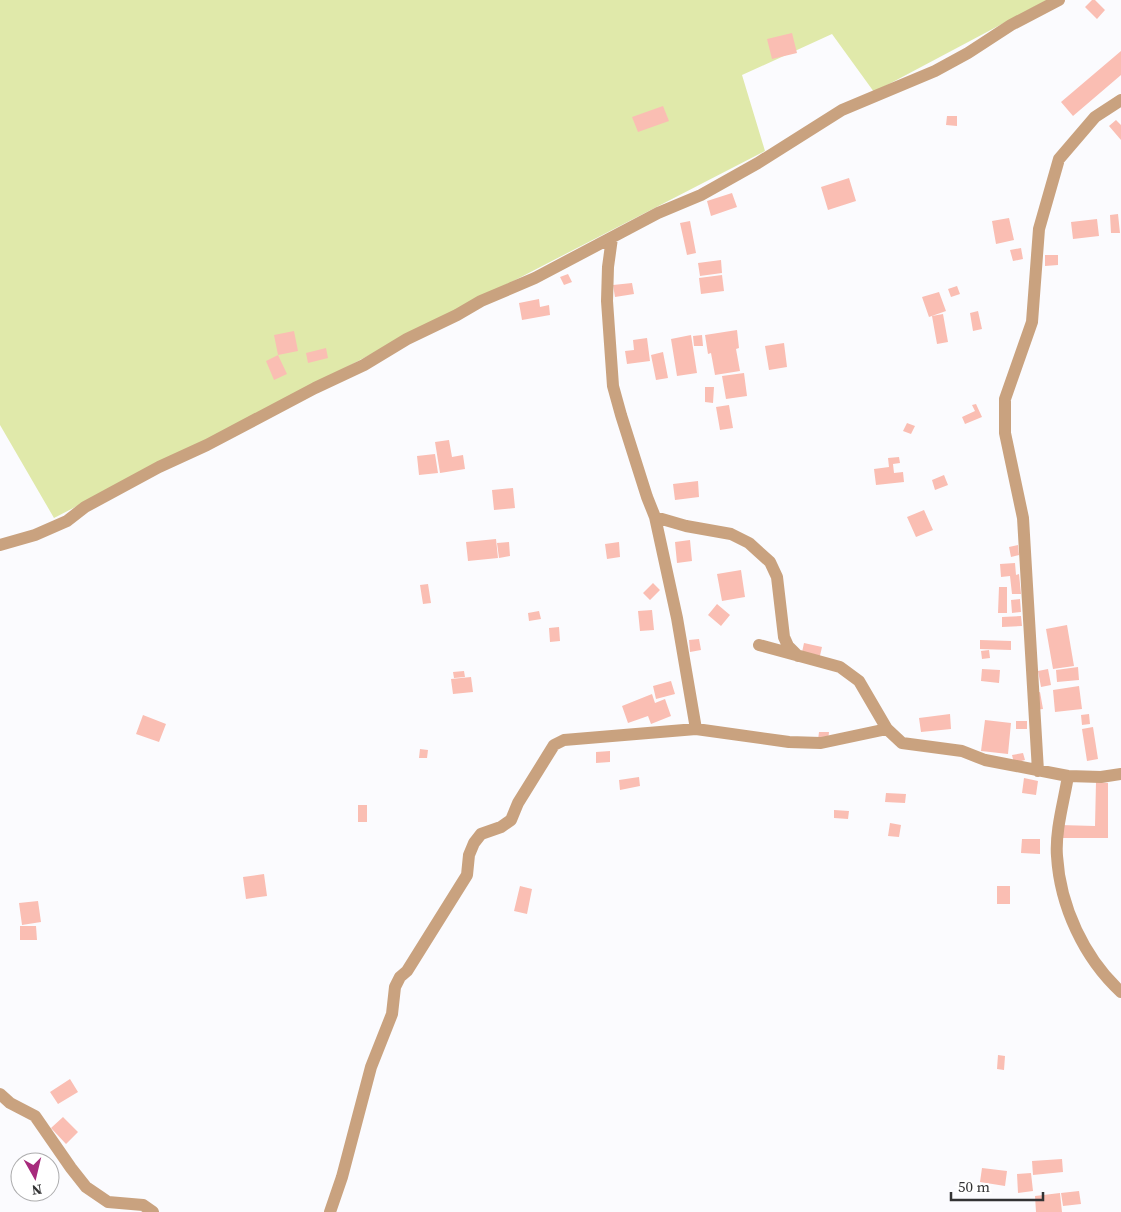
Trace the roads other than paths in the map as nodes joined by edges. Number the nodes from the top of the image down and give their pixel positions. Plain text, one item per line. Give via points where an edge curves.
1 (1059, 0) edge
2 (1121, 100) edge
3 (612, 238) junction
4 (655, 517) junction
5 (0, 544) edge
6 (758, 645) dead end
7 (800, 658) junction
8 (696, 729) junction
9 (887, 729) junction
10 (1038, 771) junction
11 (1121, 774) edge
12 (1068, 776) junction
13 (1121, 992) edge
14 (0, 1094) edge
15 (153, 1212) edge
16 (330, 1212) edge

1 - 3 street via 935,70 842,110 701,195
2 - 10 street via 1095,117 1059,159 1039,229 1032,322 1006,399 1005,434 1023,518
3 - 4 street via 607,301 613,386
3 - 5 street via 535,278 481,301 406,339 364,365 159,467 85,507 67,521 35,535
4 - 7 street via 731,534 749,543 770,562 776,577 784,637
4 - 8 street
6 - 7 street
7 - 9 street via 840,667 859,681
8 - 9 street via 789,742 821,743
8 - 16 street via 564,740 554,745 511,820 481,834 469,855 467,874 395,987 392,1014 371,1067
9 - 10 street via 902,743 962,751 985,760
10 - 12 street
11 - 12 street
12 - 13 street via 1058,841 1060,884 1067,909 1086,948 1106,978
14 - 15 street via 35,1116 86,1187 108,1202 143,1205

